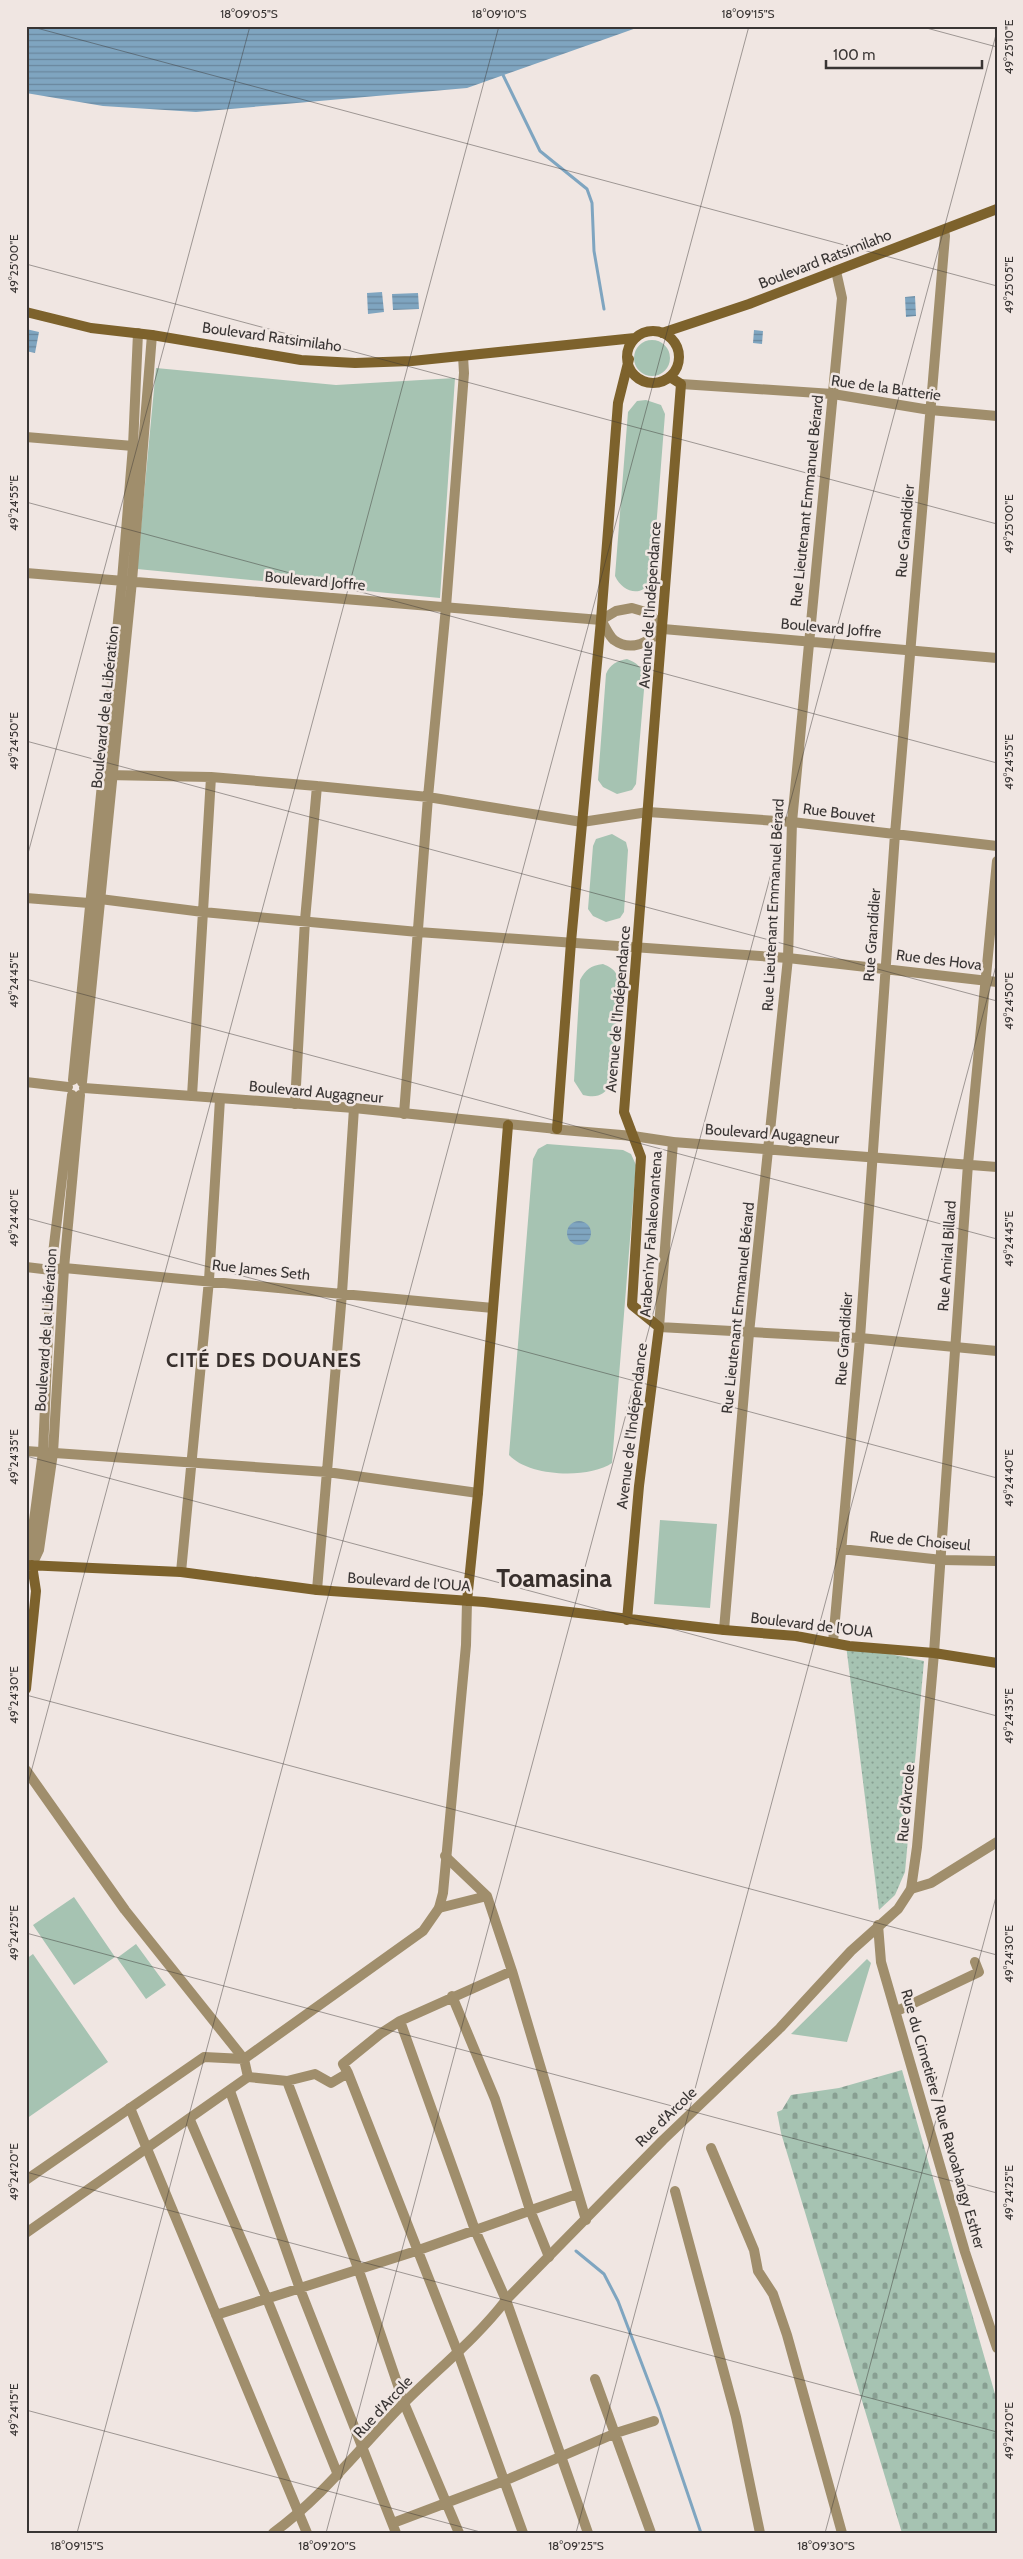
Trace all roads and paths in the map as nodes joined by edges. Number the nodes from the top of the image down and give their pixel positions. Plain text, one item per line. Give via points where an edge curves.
1 (997, 209) edge
2 (944, 230) junction
3 (836, 272) junction
4 (26, 312) edge
5 (138, 333) junction
6 (662, 333) junction
7 (152, 335) junction
8 (635, 338) junction
9 (464, 356) junction
10 (629, 359) junction
11 (670, 377) junction
12 (681, 384) junction
13 (833, 394) junction
14 (930, 410) junction
15 (997, 416) edge
16 (26, 437) edge
17 (133, 446) junction
18 (26, 574) edge
19 (127, 581) junction
20 (446, 607) junction
21 (601, 620) junction
22 (664, 629) junction
23 (808, 641) junction
24 (909, 650) junction
25 (997, 658) edge
26 (102, 774) junction
27 (113, 776) junction
28 (211, 777) junction
29 (318, 786) junction
30 (428, 798) junction
31 (648, 812) junction
32 (582, 822) junction
33 (792, 822) junction
34 (894, 834) junction
35 (997, 846) edge
36 (997, 861) edge
37 (26, 898) edge
38 (100, 899) junction
39 (89, 902) junction
40 (202, 912) junction
41 (305, 920) junction
42 (418, 932) junction
43 (571, 942) junction
44 (638, 947) junction
45 (788, 958) junction
46 (884, 969) junction
47 (986, 981) junction
48 (997, 982) edge
49 (26, 1082) edge
50 (76, 1088) junction
51 (192, 1096) junction
52 (220, 1099) junction
53 (295, 1104) junction
54 (354, 1108) junction
55 (404, 1114) junction
56 (508, 1125) junction
57 (545, 1129) junction
58 (557, 1130) joint
59 (632, 1136) junction
60 (672, 1142) junction
61 (769, 1150) junction
62 (872, 1156) junction
63 (968, 1164) junction
64 (997, 1167) edge
65 (26, 1267) edge
66 (64, 1268) junction
67 (51, 1270) junction
68 (209, 1280) junction
69 (342, 1293) junction
70 (493, 1308) junction
71 (659, 1327) junction
72 (748, 1333) junction
73 (860, 1338) junction
74 (956, 1348) junction
75 (997, 1351) edge
76 (26, 1451) edge
77 (48, 1452) junction
78 (192, 1463) junction
79 (328, 1472) junction
80 (478, 1493) junction
81 (841, 1549) junction
82 (942, 1560) junction
83 (997, 1561) edge
84 (29, 1565) edge
85 (181, 1572) junction
86 (26, 1580) edge
87 (317, 1590) junction
88 (467, 1601) junction
89 (627, 1620) junction
90 (724, 1630) junction
91 (832, 1642) junction
92 (934, 1653) junction
93 (997, 1663) edge
94 (26, 1689) edge
95 (26, 1770) edge
96 (997, 1842) edge
97 (445, 1856) junction
98 (910, 1889) junction
99 (487, 1896) junction
100 (439, 1908) junction
101 (878, 1925) junction
102 (975, 1962) dead end
103 (512, 1971) junction
104 (452, 1996) junction
105 (897, 2010) junction
106 (400, 2021) junction
107 (244, 2059) junction
108 (348, 2072) junction
109 (248, 2077) junction
110 (287, 2081) junction
111 (230, 2091) junction
112 (130, 2108) junction
113 (190, 2120) junction
114 (711, 2148) dead end
115 (148, 2149) junction
116 (26, 2180) edge
117 (675, 2191) dead end
118 (577, 2194) junction
119 (530, 2210) junction
120 (586, 2220) junction
121 (475, 2230) junction
122 (26, 2233) edge
123 (416, 2252) junction
124 (549, 2257) junction
125 (358, 2268) junction
126 (300, 2289) junction
127 (267, 2299) junction
128 (506, 2300) junction
129 (216, 2315) junction
130 (997, 2348) edge
131 (458, 2353) junction
132 (595, 2379) dead end
133 (404, 2403) junction
134 (654, 2421) dead end
135 (616, 2434) junction
136 (363, 2449) junction
137 (560, 2456) junction
138 (338, 2475) junction
139 (504, 2482) junction
140 (448, 2503) junction
141 (298, 2515) junction
142 (394, 2528) edge
143 (648, 2532) edge
144 (273, 2533) edge
145 (306, 2533) edge
146 (459, 2533) edge
147 (523, 2533) edge
148 (588, 2533) edge
149 (760, 2533) edge
150 (842, 2533) edge

1 - 2 main road, Boulevard Ratsimilaho
2 - 3 main road, Boulevard Ratsimilaho
2 - 14 street, Rue Grandidier
3 - 6 main road, Boulevard Ratsimilaho
3 - 13 street, Rue Lieutenant Emmanuel Bérard via 842,298
4 - 5 main road, Boulevard Ratsimilaho via 91,328
5 - 7 main road, Boulevard Ratsimilaho
5 - 17 street, Boulevard de la Libération
6 - 8 main road via 647,332
6 - 11 main road via 674,342 679,356
7 - 9 main road, Boulevard Ratsimilaho via 301,360 355,364
7 - 19 street, Boulevard de la Libération
8 - 9 main road, Boulevard Ratsimilaho
8 - 10 main road via 628,352
9 - 20 street
10 - 11 main road via 630,367 640,379 655,383
10 - 21 main road via 618,403
11 - 12 main road
12 - 13 street, Rue de la Batterie
12 - 22 main road, Avenue de l'Indépendance
13 - 14 street, Rue de la Batterie
13 - 23 street, Rue Lieutenant Emmanuel Bérard
14 - 15 street, Rue de la Batterie
14 - 24 street, Rue Grandidier
16 - 17 street
17 - 19 street, Boulevard de la Libération
18 - 19 street, Boulevard Joffre
19 - 20 street, Boulevard Joffre
19 - 26 street, Boulevard de la Libération
19 - 27 street, Boulevard de la Libération
20 - 21 street, Boulevard Joffre
20 - 30 street
21 - 22 street via 616,611 632,608 649,614
21 - 22 street via 614,640 630,645 647,643
21 - 32 main road
22 - 23 street, Boulevard Joffre
22 - 31 main road, Avenue de l'Indépendance
23 - 24 street, Boulevard Joffre
23 - 33 street, Rue Lieutenant Emmanuel Bérard
24 - 25 street, Boulevard Joffre
24 - 34 street, Rue Grandidier
26 - 27 street, Rue Bouvet
26 - 39 street, Boulevard de la Libération
27 - 28 street, Rue Bouvet
27 - 38 street, Boulevard de la Libération
28 - 29 street, Rue Bouvet
28 - 40 street
29 - 30 street, Rue Bouvet
29 - 41 street
30 - 32 street, Rue Bouvet
30 - 42 street
31 - 32 street, Rue Bouvet
31 - 33 street, Rue Bouvet
31 - 44 main road, Avenue de l'Indépendance
32 - 43 main road
33 - 34 street, Rue Bouvet
33 - 45 street, Rue Lieutenant Emmanuel Bérard
34 - 35 street, Rue Bouvet
34 - 46 street, Rue Grandidier
36 - 47 street, Rue Amiral Billard
37 - 39 street
38 - 39 street
38 - 40 street, Rue des Hova
38 - 50 street, Boulevard de la Libération
39 - 50 street, Boulevard de la Libération
40 - 41 street, Rue des Hova
40 - 51 street
41 - 42 street, Rue des Hova
41 - 53 street
42 - 43 street, Rue des Hova
42 - 55 street
43 - 44 street, Rue des Hova
43 - 58 main road
44 - 45 street, Rue des Hova
44 - 59 main road, Avenue de l'Indépendance via 624,1112
45 - 46 street, Rue des Hova
45 - 61 street, Rue Lieutenant Emmanuel Bérard
46 - 47 street, Rue des Hova
46 - 62 street, Rue Grandidier
47 - 48 street, Rue des Hova
47 - 63 street, Rue Amiral Billard
49 - 50 street, Boulevard Augagneur
50 - 51 street, Boulevard Augagneur
50 - 66 street, Boulevard de la Libération
50 - 67 street, Boulevard de la Libération
51 - 52 street, Boulevard Augagneur
52 - 53 street, Boulevard Augagneur
52 - 68 street
53 - 54 street, Boulevard Augagneur
54 - 55 street, Boulevard Augagneur
54 - 69 street
55 - 56 street, Boulevard Augagneur
56 - 57 street, Boulevard Augagneur
56 - 70 main road
57 - 58 street, Boulevard Augagneur
57 - 59 street, Boulevard Augagneur
59 - 60 street, Boulevard Augagneur
59 - 71 main road, Avenue de l'Indépendance via 642,1157 632,1305
60 - 61 street, Boulevard Augagneur
60 - 71 street, Araben'ny Fahaleovantena
61 - 62 street, Boulevard Augagneur
61 - 72 street, Rue Lieutenant Emmanuel Bérard
62 - 63 street, Boulevard Augagneur
62 - 73 street, Rue Grandidier
63 - 64 street, Boulevard Augagneur
63 - 74 street, Rue Amiral Billard
65 - 67 street, Rue James Seth
66 - 67 street, Rue James Seth
66 - 68 street, Rue James Seth
66 - 77 street, Boulevard de la Libération
67 - 77 street, Boulevard de la Libération
68 - 69 street, Rue James Seth
68 - 78 street
69 - 70 street, Rue James Seth
69 - 79 street
70 - 80 main road
71 - 72 street
71 - 89 main road, Avenue de l'Indépendance via 639,1486
72 - 73 street
72 - 90 street, Rue Lieutenant Emmanuel Bérard
73 - 74 street
73 - 81 street, Rue Grandidier
74 - 75 street
74 - 82 street, Rue Amiral Billard
76 - 77 street
77 - 78 street
77 - 84 street, Boulevard de la Libération via 40,1550
78 - 79 street
78 - 85 street
79 - 80 street
79 - 87 street
80 - 88 main road
81 - 82 street, Rue de Choiseul
81 - 91 street, Rue Grandidier
82 - 83 street, Rue de Choiseul
82 - 92 street, Rue Amiral Billard
84 - 85 main road, Boulevard de l'OUA
84 - 86 main road, Boulevard de la Libération
84 - 94 main road via 36,1591
85 - 87 main road, Boulevard de l'OUA
87 - 88 main road, Boulevard de l'OUA
88 - 89 main road, Boulevard de l'OUA
88 - 97 street via 466,1645
89 - 90 main road, Boulevard de l'OUA
90 - 91 main road, Boulevard de l'OUA
91 - 92 main road, Boulevard de l'OUA
92 - 93 main road, Boulevard de l'OUA
92 - 98 street, Rue d'Arcole via 918,1838
95 - 107 street via 125,1910
96 - 98 street via 931,1884
97 - 99 street
97 - 100 street via 444,1893
98 - 101 street, Rue d'Arcole via 898,1909
99 - 100 street
99 - 103 street
100 - 107 street via 423,1931
101 - 105 street, Rue du Cimetière / Rue Ravoahangy Esther via 881,1962
101 - 120 street, Rue d'Arcole via 780,2028 663,2140
102 - 105 street via 979,1972
103 - 104 street
103 - 118 street
104 - 106 street
104 - 119 street via 495,2099
105 - 130 street, Rue du Cimetière / Rue Ravoahangy Esther via 965,2252
106 - 108 street via 343,2064
106 - 121 street
107 - 109 street
107 - 112 street via 204,2057
108 - 110 street via 331,2083 315,2074
108 - 123 street
109 - 110 street
109 - 111 street
110 - 125 street
111 - 113 street
111 - 126 street
112 - 115 street
112 - 116 street
113 - 115 street
113 - 127 street
114 - 150 street via 754,2250 758,2271 772,2294 787,2335
115 - 122 street
115 - 129 street
117 - 149 street via 736,2417
118 - 119 street
118 - 120 street
119 - 121 street
119 - 124 street
120 - 124 street, Rue d'Arcole
121 - 123 street
121 - 128 street
123 - 125 street
123 - 131 street
124 - 128 street, Rue d'Arcole
125 - 126 street
125 - 133 street
126 - 127 street
126 - 136 street
127 - 129 street
127 - 138 street
128 - 131 street, Rue d'Arcole
128 - 137 street
129 - 141 street
131 - 133 street, Rue d'Arcole
131 - 139 street
132 - 135 street
133 - 136 street, Rue d'Arcole
133 - 140 street
134 - 135 street
135 - 137 street
135 - 143 street
136 - 138 street, Rue d'Arcole
136 - 142 street
137 - 139 street
137 - 148 street
138 - 141 street, Rue d'Arcole
139 - 140 street
139 - 147 street
140 - 142 street
140 - 146 street
141 - 144 street, Rue d'Arcole
141 - 145 street

